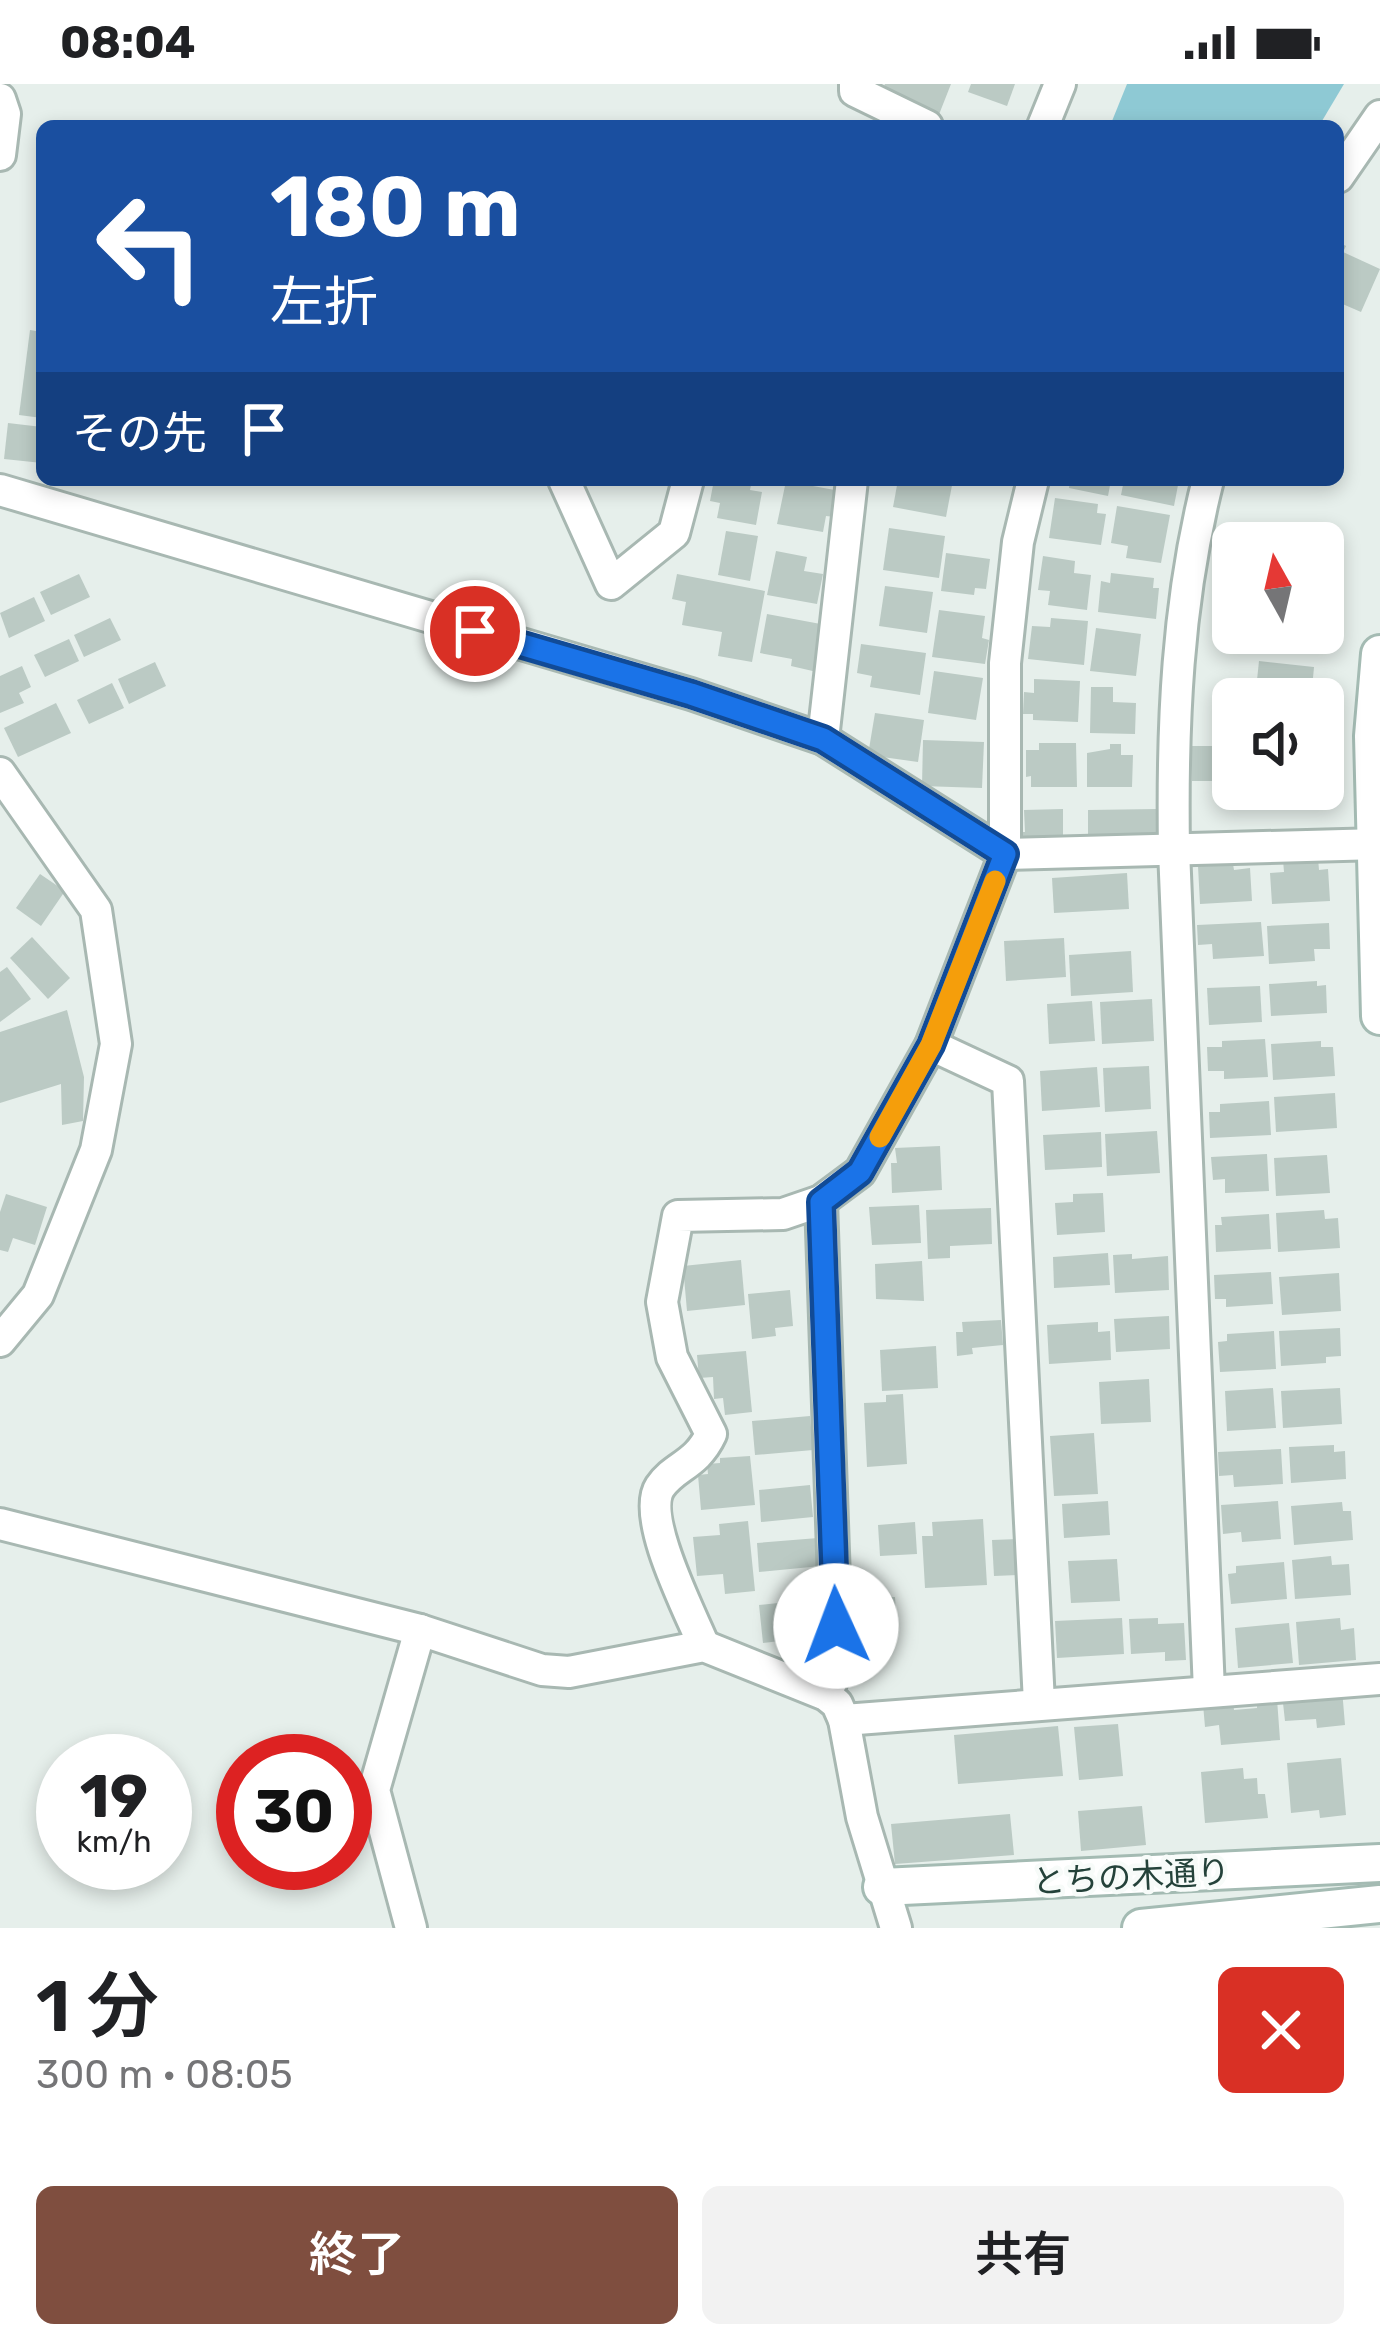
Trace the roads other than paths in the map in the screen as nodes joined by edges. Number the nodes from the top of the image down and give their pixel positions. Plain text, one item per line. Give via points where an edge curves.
1 (854, 84) edge
2 (1060, 84) edge
3 (0, 99) edge
4 (1380, 116) edge
5 (915, 120) edge
6 (1045, 120) edge
7 (0, 155) edge
8 (1344, 168) edge
9 (567, 486) edge
10 (686, 486) edge
11 (851, 486) edge
12 (1032, 486) edge
13 (1206, 486) edge
14 (0, 490) edge
15 (1380, 654) edge
16 (823, 739) junction
17 (0, 773) edge
18 (1378, 844) edge
19 (1174, 850) junction
20 (1005, 854) junction
21 (1380, 1016) edge
22 (931, 1045) junction
23 (821, 1202) junction
24 (0, 1341) edge
25 (0, 1524) edge
26 (420, 1630) junction
27 (704, 1646) junction
28 (1380, 1678) edge
29 (1209, 1691) junction
30 (826, 1695) junction
31 (1039, 1703) junction
32 (844, 1720) junction
33 (1380, 1863) edge
34 (881, 1886) junction
35 (1380, 1904) edge
36 (411, 1928) edge
37 (896, 1928) edge
38 (1141, 1928) edge

1 - 5 street
2 - 6 street
3 - 7 street
4 - 8 street
9 - 10 street via 611,584 674,533
11 - 16 street
12 - 20 street via 1005,663
13 - 19 street via 1190,552 1172,724
14 - 16 street
15 - 18 street via 1373,736
16 - 20 street
17 - 24 street via 96,910 116,1044 96,1150 38,1294
18 - 19 street
18 - 21 street
19 - 20 street
19 - 29 street
20 - 22 street
22 - 23 street via 860,1172
22 - 31 street via 1008,1081
23 - 27 street via 783,1214 678,1216 662,1302 672,1357 711,1434 701,1455 660,1486 654,1506
23 - 30 street via 837,1668
25 - 26 street
26 - 27 street via 569,1672
26 - 36 street via 374,1790
27 - 30 street
28 - 29 street
29 - 31 street
30 - 32 street
31 - 32 street
32 - 34 street
33 - 34 street, とちの木通り
34 - 37 street
35 - 38 street, とちの木通り

